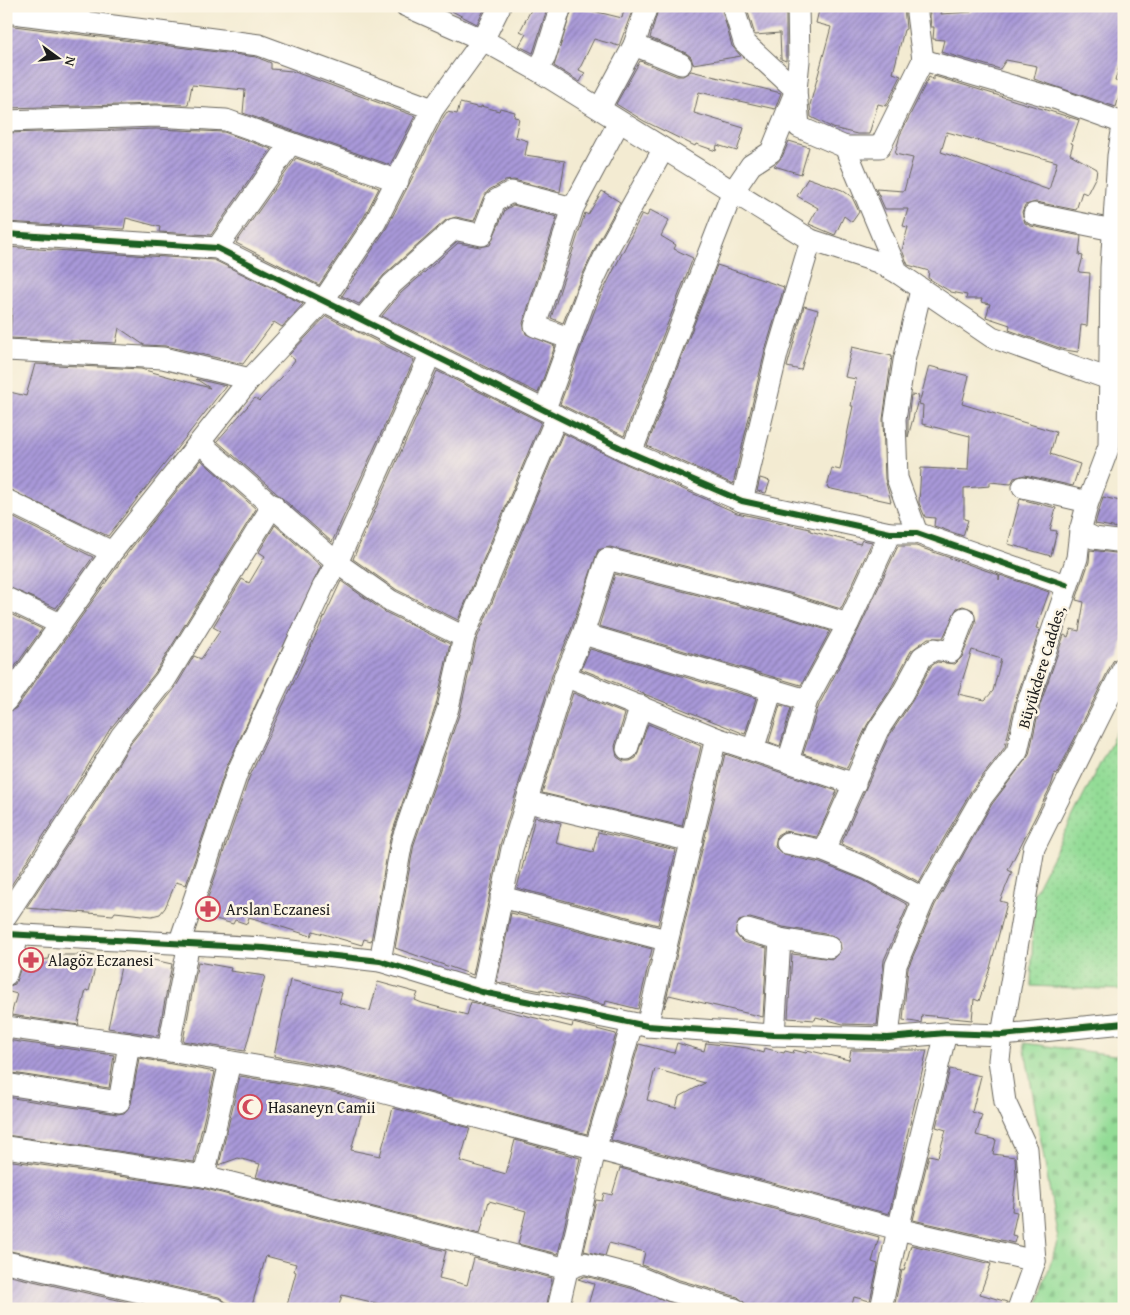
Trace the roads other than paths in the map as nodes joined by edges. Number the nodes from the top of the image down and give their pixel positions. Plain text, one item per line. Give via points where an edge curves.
1 (406, 6) edge
2 (500, 6) edge
3 (561, 6) edge
4 (647, 6) edge
5 (733, 6) edge
6 (798, 6) edge
7 (916, 6) edge
8 (6, 12) edge
9 (483, 40) junction
10 (634, 45) junction
11 (923, 60) junction
12 (681, 64) dead end
13 (537, 70) junction
14 (796, 90) junction
15 (600, 108) junction
16 (433, 109) junction
17 (6, 121) edge
18 (619, 122) junction
19 (1123, 122) edge
20 (291, 143) junction
21 (845, 147) junction
22 (663, 150) junction
23 (1121, 157) edge
24 (398, 181) junction
25 (732, 193) junction
26 (573, 208) junction
27 (1034, 214) dead end
28 (1113, 230) junction
29 (6, 234) edge
30 (812, 240) junction
31 (217, 248) junction
32 (898, 273) junction
33 (921, 290) junction
34 (323, 301) junction
35 (361, 321) junction
36 (571, 339) junction
37 (6, 350) edge
38 (430, 356) junction
39 (250, 379) junction
40 (1109, 380) junction
41 (551, 413) junction
42 (200, 443) junction
43 (1116, 446) edge
44 (631, 453) junction
45 (1023, 487) dead end
46 (6, 500) edge
47 (742, 501) junction
48 (1088, 502) junction
49 (273, 505) junction
50 (1080, 531) junction
51 (890, 533) junction
52 (917, 533) junction
53 (1124, 542) edge
54 (112, 552) junction
55 (337, 563) junction
56 (1066, 585) junction
57 (6, 598) edge
58 (964, 618) dead end
59 (60, 624) junction
60 (848, 624) junction
61 (582, 634) junction
62 (464, 637) junction
63 (1124, 667) edge
64 (565, 676) junction
65 (772, 689) junction
66 (807, 700) junction
67 (6, 701) edge
68 (641, 706) junction
69 (716, 738) junction
70 (627, 749) dead end
71 (753, 750) junction
72 (788, 761) junction
73 (855, 784) junction
74 (528, 802) junction
75 (692, 841) junction
76 (788, 843) dead end
77 (824, 850) junction
78 (502, 897) junction
79 (924, 899) junction
80 (6, 916) edge
81 (747, 930) dead end
82 (12, 934) edge
83 (780, 939) junction
84 (666, 940) junction
85 (184, 943) junction
86 (829, 947) dead end
87 (380, 961) junction
88 (6, 975) edge
89 (482, 992) junction
90 (1124, 1023) edge
91 (640, 1025) junction
92 (6, 1028) edge
93 (946, 1033) junction
94 (774, 1035) junction
95 (1002, 1035) junction
96 (888, 1038) junction
97 (129, 1044) junction
98 (168, 1050) junction
99 (230, 1062) junction
100 (6, 1084) edge
101 (6, 1148) edge
102 (595, 1150) junction
103 (204, 1176) junction
104 (898, 1230) junction
105 (1035, 1260) junction
106 (6, 1262) edge
107 (567, 1270) junction
108 (171, 1303) edge
109 (216, 1309) edge
110 (558, 1309) edge
111 (735, 1309) edge
112 (881, 1309) edge
113 (1018, 1309) edge

1 - 9 street
2 - 9 street
3 - 13 street via 545,57
4 - 10 street
5 - 14 street via 744,42
6 - 14 street
7 - 11 street
8 - 16 street via 259,45
9 - 13 street
9 - 16 street
10 - 12 street
10 - 15 street
11 - 19 street
11 - 21 street via 880,147
13 - 15 street
14 - 21 street via 799,127
14 - 25 street via 770,152 751,164
15 - 18 street
16 - 24 street
17 - 20 street via 156,116 226,120
18 - 22 street
18 - 26 street
19 - 23 street, Büyükdere Caddes,
20 - 24 street
20 - 31 street
21 - 32 street
22 - 25 street
22 - 36 street via 609,247
23 - 28 street, Büyükdere Caddes,
24 - 34 street
25 - 30 street
25 - 44 street
26 - 35 street via 511,192 494,202 482,236 454,229 392,284
26 - 36 street via 535,326
27 - 28 street
28 - 40 street, Büyükdere Caddes,
29 - 31 street
30 - 32 street via 878,262
30 - 47 street via 774,363
31 - 34 street
32 - 33 street
33 - 40 street via 992,337
33 - 52 street via 904,361 895,419 897,478
34 - 35 street
34 - 39 street
35 - 38 street
36 - 41 street
37 - 39 street via 163,358
38 - 41 street
38 - 55 street
39 - 42 street
40 - 43 street, Büyükdere Caddes,
41 - 44 street
41 - 62 street
42 - 49 street
42 - 54 street
43 - 48 street, Büyükdere Caddes,
44 - 47 street
45 - 48 street
46 - 54 street
47 - 51 street
48 - 50 street, Büyükdere Caddes,
49 - 55 street
49 - 80 street via 165,680 120,736
50 - 53 street via 1094,538
50 - 56 street, Büyükdere Caddes, via 1077,558
51 - 52 street
51 - 60 street
52 - 56 street
54 - 59 street
55 - 62 street via 391,601
55 - 85 street via 237,773
56 - 79 street, Büyükdere Caddes, via 1028,702 1017,752 982,797
57 - 59 street
58 - 73 street via 951,652 935,649 922,657 878,730
59 - 67 street
60 - 61 street via 607,559
60 - 66 street
61 - 64 street
61 - 65 street
62 - 87 street via 448,708 402,841
63 - 95 street via 1034,848
64 - 68 street
64 - 74 street
65 - 66 street
65 - 71 street
66 - 72 street
68 - 69 street
68 - 70 street
69 - 71 street
69 - 75 street
71 - 72 street
72 - 73 street
73 - 77 street
74 - 75 street
74 - 78 street via 512,849
75 - 84 street
76 - 77 street
77 - 79 street
78 - 84 street
78 - 89 street
79 - 96 street, Büyükdere Caddes, via 896,965
81 - 83 street
82 - 85 street
82 - 88 street
83 - 86 street
83 - 94 street
84 - 91 street
85 - 87 street
85 - 98 street
87 - 89 street
89 - 91 street
90 - 95 street
91 - 94 street
91 - 102 street
92 - 97 street
93 - 95 street
93 - 96 street
93 - 104 street
94 - 96 street
95 - 105 street via 999,1060 1005,1102 1027,1149
97 - 98 street
97 - 100 street via 119,1102
98 - 99 street
99 - 102 street via 336,1080
99 - 103 street
101 - 103 street
102 - 104 street
102 - 107 street
103 - 107 street
104 - 105 street
104 - 112 street
105 - 113 street
106 - 108 street
107 - 110 street
107 - 111 street via 584,1262
108 - 109 street

